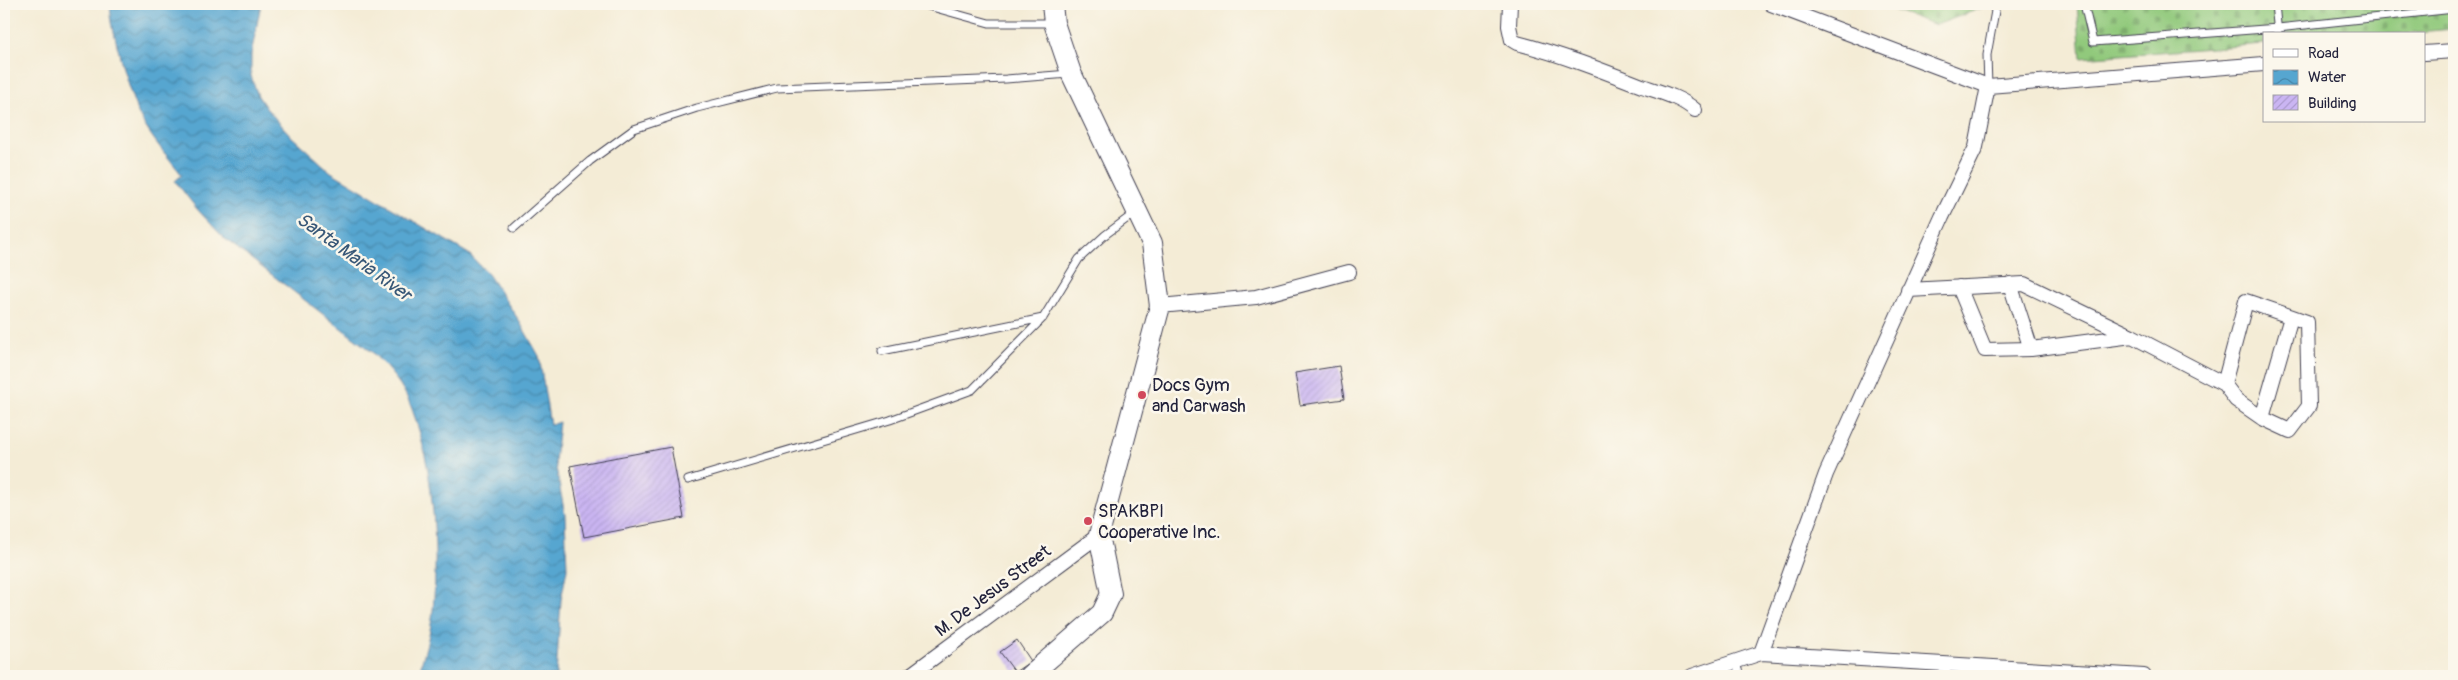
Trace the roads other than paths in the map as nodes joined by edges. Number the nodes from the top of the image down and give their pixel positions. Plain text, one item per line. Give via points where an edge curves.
1 (921, 4) edge
2 (1510, 4) edge
3 (1771, 4) edge
4 (1992, 4) edge
5 (2084, 4) edge
6 (2275, 4) edge
7 (2454, 8) edge
8 (1053, 14) edge
9 (2278, 31) edge
10 (2454, 51) edge
11 (2426, 53) edge
12 (2263, 64) edge
13 (1070, 73) junction
14 (1988, 86) junction
15 (1695, 110) dead end
16 (1136, 211) junction
17 (514, 228) dead end
18 (1349, 272) dead end
19 (2010, 284) junction
20 (1959, 287) junction
21 (1908, 290) junction
22 (1160, 306) junction
23 (2291, 317) junction
24 (1043, 318) junction
25 (2132, 336) junction
26 (2031, 349) junction
27 (882, 351) dead end
28 (2224, 384) junction
29 (2262, 418) junction
30 (688, 480) dead end
31 (1099, 535) junction
32 (1761, 653) junction
33 (1735, 660) junction
34 (909, 676) edge
35 (1029, 676) edge
36 (1692, 676) edge
37 (1740, 676) edge
38 (2144, 676) edge

1 - 8 lane via 989,23
2 - 15 street via 1509,26 1512,40 1517,43 1551,52 1686,102
3 - 14 street
4 - 14 lane via 1994,11 1987,55
5 - 9 lane via 2093,42
6 - 9 lane
7 - 9 lane
8 - 13 main road
10 - 11 street
12 - 14 street
13 - 16 main road
13 - 17 lane via 1006,79 777,88 696,108 634,129 590,161
14 - 21 street via 1976,148
16 - 22 main road via 1152,243
16 - 24 lane via 1080,259
18 - 22 street via 1256,297
19 - 20 street
19 - 25 street via 2024,284
19 - 26 street
20 - 21 street
20 - 26 street via 1985,350
21 - 32 street via 1826,474
22 - 31 main road
23 - 28 street via 2246,301
23 - 29 street
23 - 29 street via 2307,322 2310,406 2290,431
24 - 27 lane
24 - 30 lane via 972,390 890,420
25 - 26 street
25 - 28 street
28 - 29 street via 2236,400
31 - 34 street, M. De Jesus Street
31 - 35 main road via 1111,594 1102,613
32 - 33 street
32 - 38 street
33 - 36 street
33 - 37 lane

